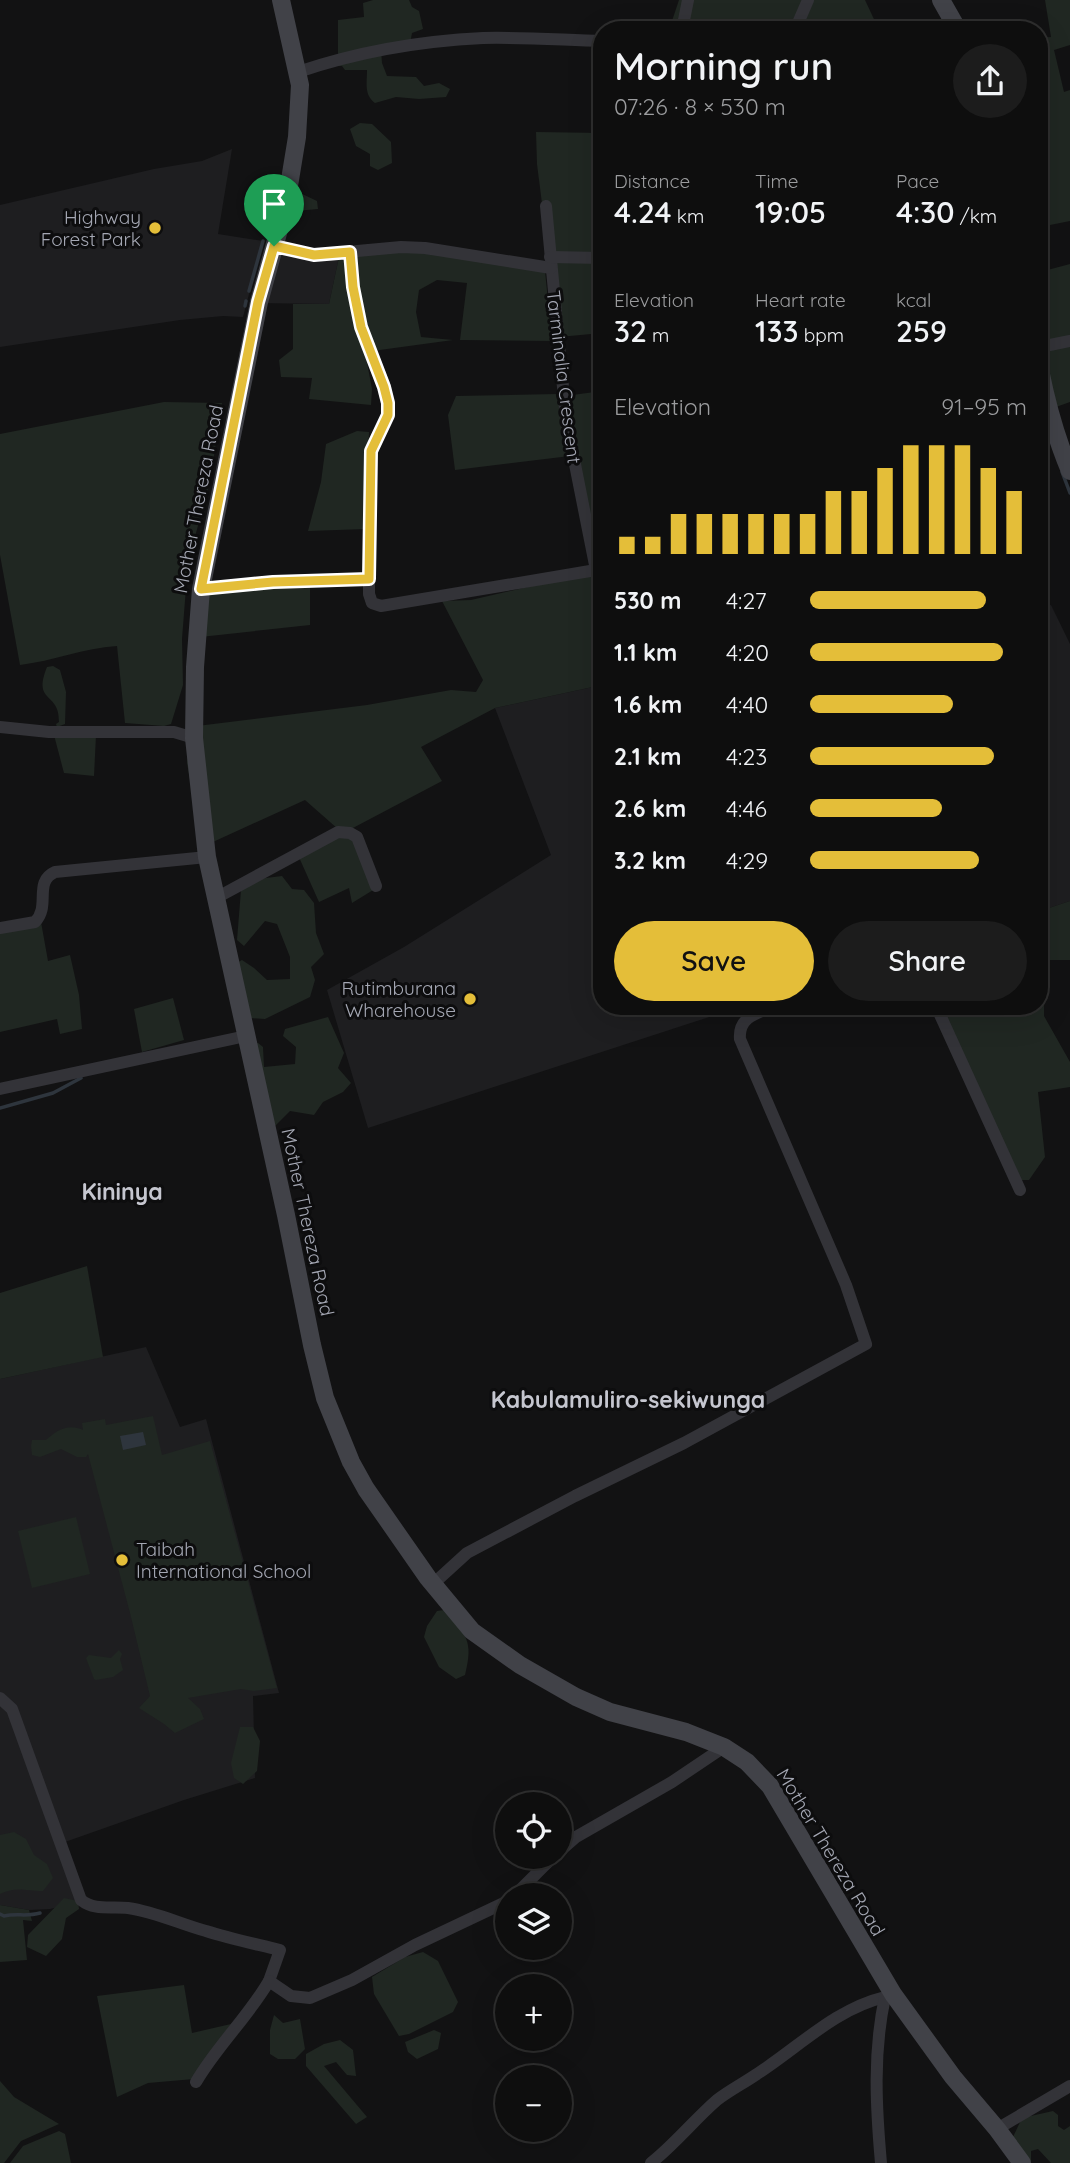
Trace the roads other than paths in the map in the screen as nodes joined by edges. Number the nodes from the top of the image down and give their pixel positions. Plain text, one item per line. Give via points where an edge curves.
1 (281, 0) edge
2 (688, 0) edge
3 (807, 0) edge
4 (941, 0) edge
5 (684, 21) edge
6 (799, 21) edge
7 (953, 21) edge
8 (593, 41) edge
9 (298, 72) junction
10 (546, 206) dead end
11 (274, 246) junction
12 (350, 252) junction
13 (593, 259) edge
14 (550, 263) junction
15 (1070, 341) edge
16 (1048, 345) edge
17 (1048, 410) edge
18 (1070, 471) edge
19 (593, 555) edge
20 (593, 571) edge
21 (369, 579) junction
22 (201, 589) junction
23 (0, 727) edge
24 (194, 738) junction
25 (206, 857) junction
26 (376, 887) dead end
27 (216, 898) junction
28 (0, 928) edge
29 (753, 1015) edge
30 (940, 1015) edge
31 (246, 1036) junction
32 (0, 1089) edge
33 (1020, 1190) dead end
34 (433, 1584) junction
35 (0, 1698) edge
36 (724, 1747) junction
37 (572, 1840) edge
38 (542, 1869) edge
39 (527, 1883) edge
40 (495, 1907) edge
41 (269, 1981) junction
42 (889, 1995) junction
43 (197, 2082) dead end
44 (1070, 2086) edge
45 (997, 2129) junction
46 (651, 2163) edge
47 (881, 2163) edge
48 (1021, 2163) edge

1 - 9 street, Mother Thereza Road
2 - 5 street
3 - 6 street
4 - 7 street
8 - 9 street via 446,41 335,60
9 - 11 street, Mother Thereza Road via 293,164
10 - 14 street, Tarminalia Crescent
11 - 12 street via 314,255
11 - 22 street, Mother Thereza Road via 258,302
12 - 14 street via 425,248
12 - 21 street via 361,327 388,403 388,415 371,451
13 - 14 street
14 - 19 street, Tarminalia Crescent via 567,429
15 - 16 street
17 - 18 street
20 - 21 street via 381,606 370,600
21 - 22 street
22 - 24 street, Mother Thereza Road
23 - 24 street via 49,732 174,732
24 - 25 street, Mother Thereza Road
25 - 27 street, Mother Thereza Road
25 - 28 street via 55,872 44,883 39,919
26 - 27 street via 357,837 338,832
27 - 31 street, Mother Thereza Road
29 - 34 street via 739,1032 740,1039 846,1285 866,1344 467,1553
30 - 33 street
31 - 32 street
31 - 34 street, Mother Thereza Road via 325,1398 366,1489
34 - 36 street, Mother Thereza Road via 472,1631 546,1681 610,1712
35 - 41 street via 12,1709 81,1900 99,1908 147,1911 280,1950
36 - 37 street
36 - 42 street, Mother Thereza Road via 770,1786
38 - 39 street
40 - 41 street via 310,1998 291,1996
41 - 43 street
42 - 45 street, Mother Thereza Road
42 - 46 street via 846,2011 734,2087
42 - 47 street via 877,2042
44 - 45 street
45 - 48 street, Mother Thereza Road

